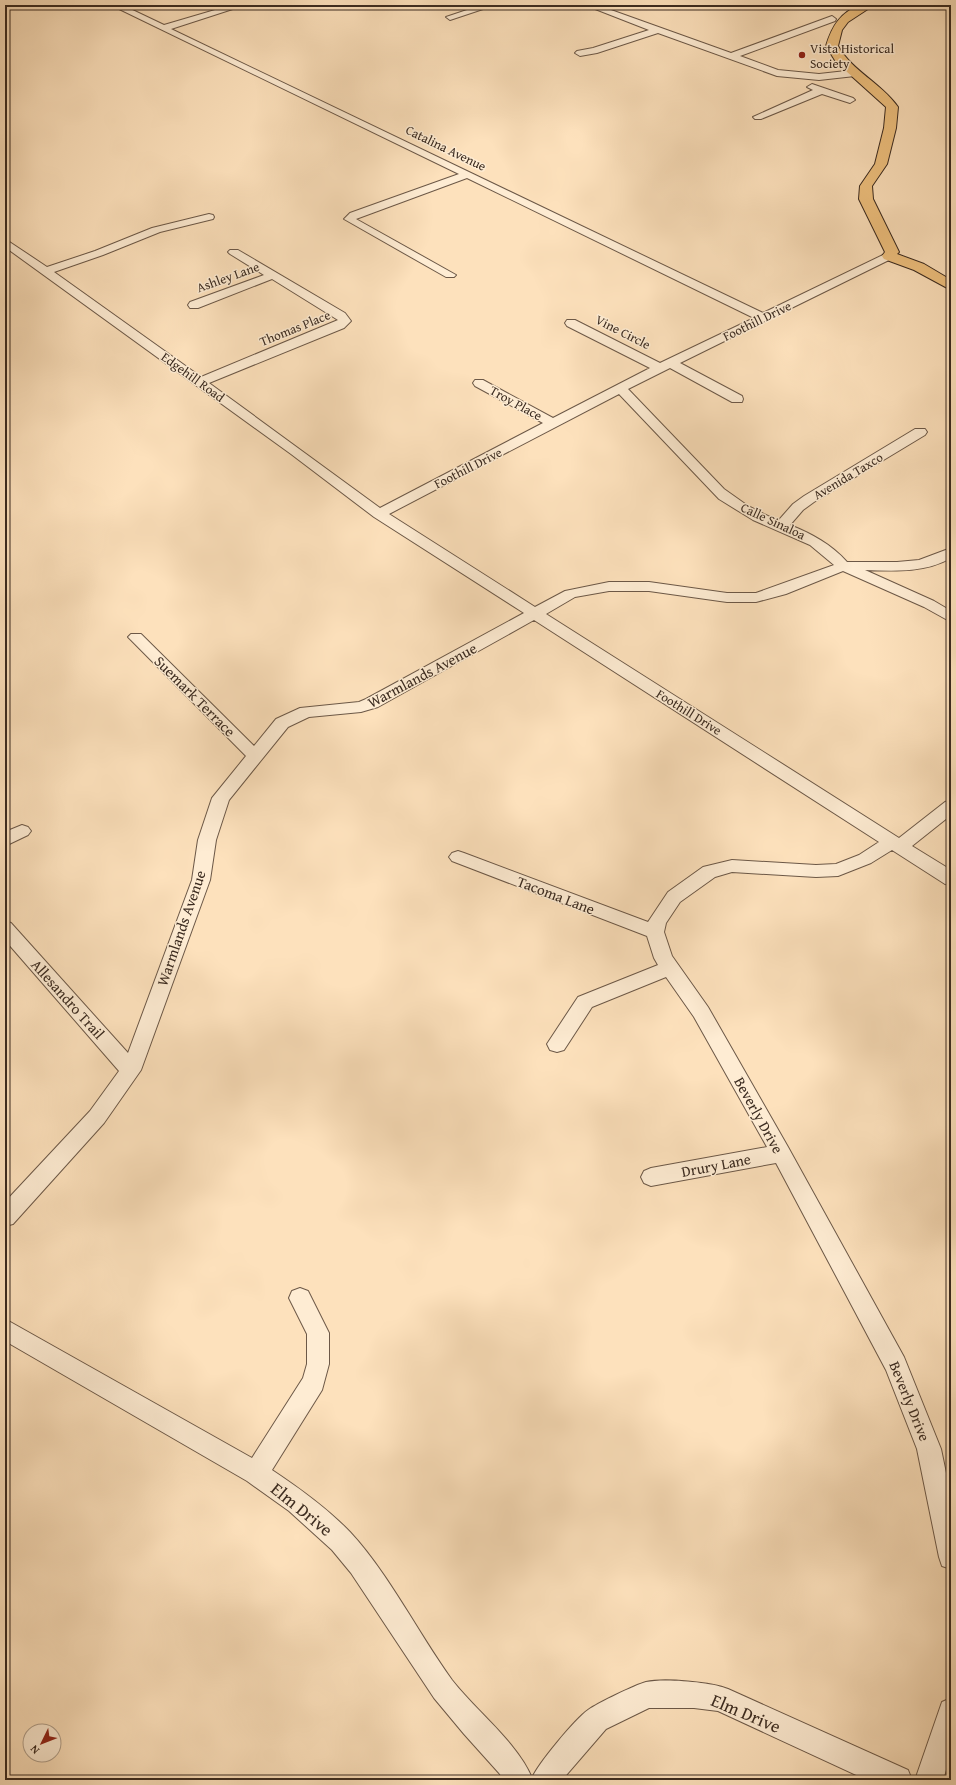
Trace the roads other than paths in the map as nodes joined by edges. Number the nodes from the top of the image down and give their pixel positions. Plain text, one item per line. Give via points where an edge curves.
1 (116, 5) edge
2 (241, 5) edge
3 (490, 5) edge
4 (589, 5) edge
5 (869, 5) edge
6 (450, 17) dead end
7 (832, 19) dead end
8 (164, 28) junction
9 (658, 30) junction
10 (580, 53) dead end
11 (730, 57) junction
12 (855, 73) junction
13 (798, 76) junction
14 (820, 89) junction
15 (850, 100) dead end
16 (468, 174) junction
17 (209, 217) dead end
18 (5, 242) edge
19 (234, 252) dead end
20 (889, 256) junction
21 (46, 271) junction
22 (273, 275) junction
23 (450, 275) dead end
24 (951, 286) edge
25 (194, 305) dead end
26 (764, 318) junction
27 (571, 323) dead end
28 (666, 366) junction
29 (200, 382) junction
30 (479, 383) dead end
31 (620, 389) junction
32 (737, 399) dead end
33 (554, 424) junction
34 (920, 432) dead end
35 (379, 514) junction
36 (781, 526) junction
37 (951, 552) edge
38 (843, 566) junction
39 (535, 614) junction
40 (951, 617) edge
41 (136, 637) dead end
42 (254, 756) junction
43 (951, 806) edge
44 (22, 831) dead end
45 (5, 840) edge
46 (895, 843) junction
47 (458, 857) dead end
48 (951, 879) edge
49 (5, 928) edge
50 (655, 932) junction
51 (670, 968) junction
52 (558, 1044) dead end
53 (131, 1070) junction
54 (781, 1153) junction
55 (651, 1177) dead end
56 (6, 1212) edge
57 (300, 1298) dead end
58 (5, 1329) edge
59 (256, 1473) junction
60 (951, 1557) edge
61 (951, 1711) edge
62 (519, 1780) edge
63 (545, 1780) edge
64 (898, 1780) edge
65 (929, 1780) edge

1 - 8 street, Catalina Avenue
2 - 8 street
3 - 6 street
4 - 9 street
5 - 12 main road via 844,19 836,30 832,46 840,60
7 - 11 street
8 - 16 street, Catalina Avenue
9 - 10 street via 594,51
9 - 11 street
11 - 13 street via 777,73
12 - 13 street via 820,77
12 - 20 main road via 892,107 890,128 881,164 866,186 866,199 892,252
13 - 14 street via 802,83
14 - 14 street via 770,106 757,112 786,109
14 - 15 street
16 - 23 street via 349,219
16 - 26 street, Catalina Avenue
17 - 21 street via 156,230
18 - 21 street, Edgehill Road
19 - 22 street, Thomas Place
20 - 24 main road via 919,267
20 - 26 street, Foothill Drive
21 - 29 street, Edgehill Road
22 - 25 street, Ashley Lane
22 - 29 street, Thomas Place via 341,316 345,321
26 - 28 street, Foothill Drive
27 - 28 street, Vine Circle
28 - 31 street, Foothill Drive
28 - 32 street, Vine Circle
29 - 35 street, Edgehill Road
30 - 33 street, Troy Place
31 - 33 street, Foothill Drive
31 - 36 street, Calle Sinaloa via 729,501
33 - 35 street, Foothill Drive
34 - 36 street, Avenida Taxco via 809,499
35 - 39 street, Foothill Drive
36 - 38 street, Calle Sinaloa via 818,543
37 - 38 street, Warmlands Avenue via 922,564
38 - 39 street, Warmlands Avenue via 804,579 766,596 745,598 675,589 605,586 570,594
38 - 40 street, Calle Sinaloa via 929,604
39 - 42 street, Warmlands Avenue via 372,703 361,707 306,712 282,723
39 - 46 street, Foothill Drive
41 - 42 street, Suemark Terrace
42 - 53 street, Warmlands Avenue via 221,798 207,840 200,880
43 - 46 street
44 - 45 street
46 - 48 street, Foothill Drive
46 - 50 street via 838,870 732,866 709,872 674,897 657,922
47 - 50 street, Tacoma Lane
49 - 53 street, Allesandro Trail
50 - 51 street, Beverly Drive via 663,958
51 - 52 street via 585,1002
51 - 54 street, Beverly Drive via 701,1012
53 - 56 street, Warmlands Avenue via 97,1116
54 - 55 street, Drury Lane
54 - 60 street, Beverly Drive via 896,1365 929,1449
57 - 59 street via 318,1333 318,1364 314,1382
58 - 59 street, Elm Drive
59 - 62 street, Elm Drive via 298,1502 341,1541 360,1564 443,1689 509,1763
61 - 65 street
63 - 64 street, Elm Drive via 597,1720 647,1695 694,1695 719,1698

